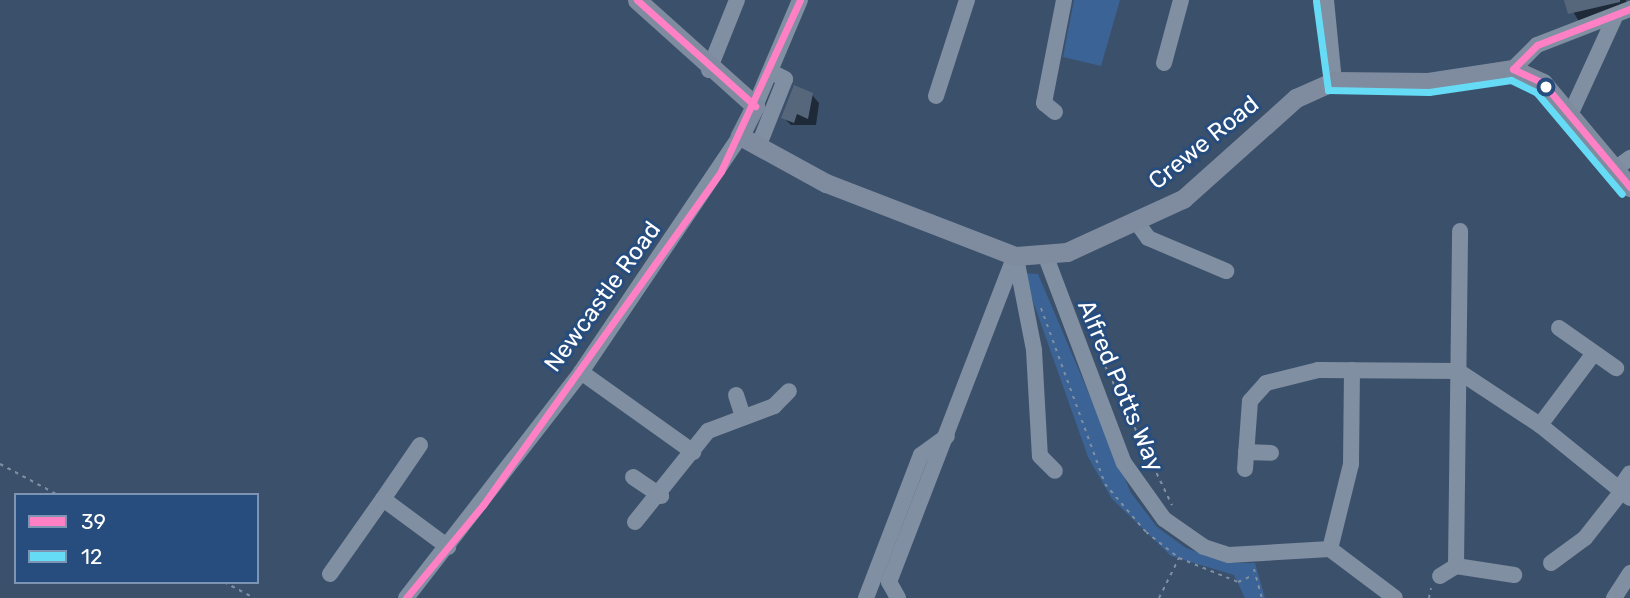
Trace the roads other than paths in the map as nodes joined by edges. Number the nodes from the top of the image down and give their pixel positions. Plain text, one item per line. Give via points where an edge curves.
1 (637, 0) edge
2 (737, 0) edge
3 (800, 0) edge
4 (967, 0) edge
5 (1064, 0) edge
6 (1181, 0) edge
7 (1326, 0) edge
8 (1624, 16) edge
9 (1164, 63) dead end
10 (1513, 69) junction
11 (709, 70) junction
12 (771, 72) junction
13 (1334, 81) junction
14 (936, 96) dead end
15 (755, 106) junction
16 (1055, 112) dead end
17 (1570, 115) junction
18 (740, 136) junction
19 (758, 148) junction
20 (1623, 164) edge
21 (1630, 187) edge
22 (1138, 224) junction
23 (1460, 231) dead end
24 (1016, 256) junction
25 (1046, 257) junction
26 (1226, 271) dead end
27 (1559, 328) dead end
28 (1594, 353) junction
29 (1616, 368) dead end
30 (1352, 370) junction
31 (1458, 371) junction
32 (581, 372) junction
33 (789, 391) dead end
34 (736, 395) dead end
35 (750, 411) junction
36 (1540, 425) junction
37 (947, 436) junction
38 (420, 445) dead end
39 (693, 452) junction
40 (1245, 452) junction
41 (1271, 453) dead end
42 (1245, 469) dead end
43 (1055, 471) dead end
44 (1630, 473) edge
45 (633, 477) dead end
46 (1624, 493) edge
47 (383, 499) junction
48 (659, 499) junction
49 (635, 522) dead end
50 (448, 547) junction
51 (1330, 549) junction
52 (1550, 563) dead end
53 (1464, 569) junction
54 (1630, 573) edge
55 (330, 574) dead end
56 (1514, 575) dead end
57 (1440, 576) dead end
58 (406, 598) edge
59 (866, 598) edge
60 (898, 598) edge
61 (1395, 598) edge
62 (1614, 598) edge

1 - 11 main road
2 - 11 street
3 - 12 street, Newcastle Road
4 - 14 street
5 - 16 street via 1044,103
6 - 9 street
7 - 13 street
8 - 10 street via 1537,45
8 - 17 street
10 - 13 main road, Crewe Road via 1428,82
10 - 17 main road via 1543,83
11 - 15 main road
12 - 15 street, Newcastle Road
12 - 19 street via 785,79
13 - 22 main road, Crewe Road via 1296,98 1183,199
15 - 18 main road, Newcastle Road
17 - 20 main road
18 - 19 main road, Crewe Road
18 - 32 street, Newcastle Road
19 - 24 main road, Crewe Road via 826,183
20 - 21 main road
22 - 25 main road, Crewe Road
22 - 26 street via 1148,238
23 - 31 street
24 - 25 main road, Crewe Road
24 - 37 street
24 - 43 street via 1034,351 1040,456
25 - 51 street, Alfred Potts Way via 1124,463 1145,500 1204,547 1252,555
27 - 28 street
28 - 29 street
28 - 36 street
30 - 31 street
30 - 40 street via 1291,375 1255,390
30 - 51 street via 1351,464
31 - 36 street
31 - 53 street
32 - 39 street
32 - 50 street, Newcastle Road
33 - 35 street
34 - 35 street
35 - 39 street via 716,425
36 - 46 street
37 - 59 street via 921,455
37 - 60 street via 889,582
38 - 47 street
39 - 48 street
40 - 41 street
40 - 42 street
44 - 46 street
45 - 48 street
46 - 52 street via 1586,538
47 - 50 street
47 - 55 street
48 - 49 street
50 - 58 street, Newcastle Road
51 - 61 street
53 - 56 street
53 - 57 street
54 - 62 street

